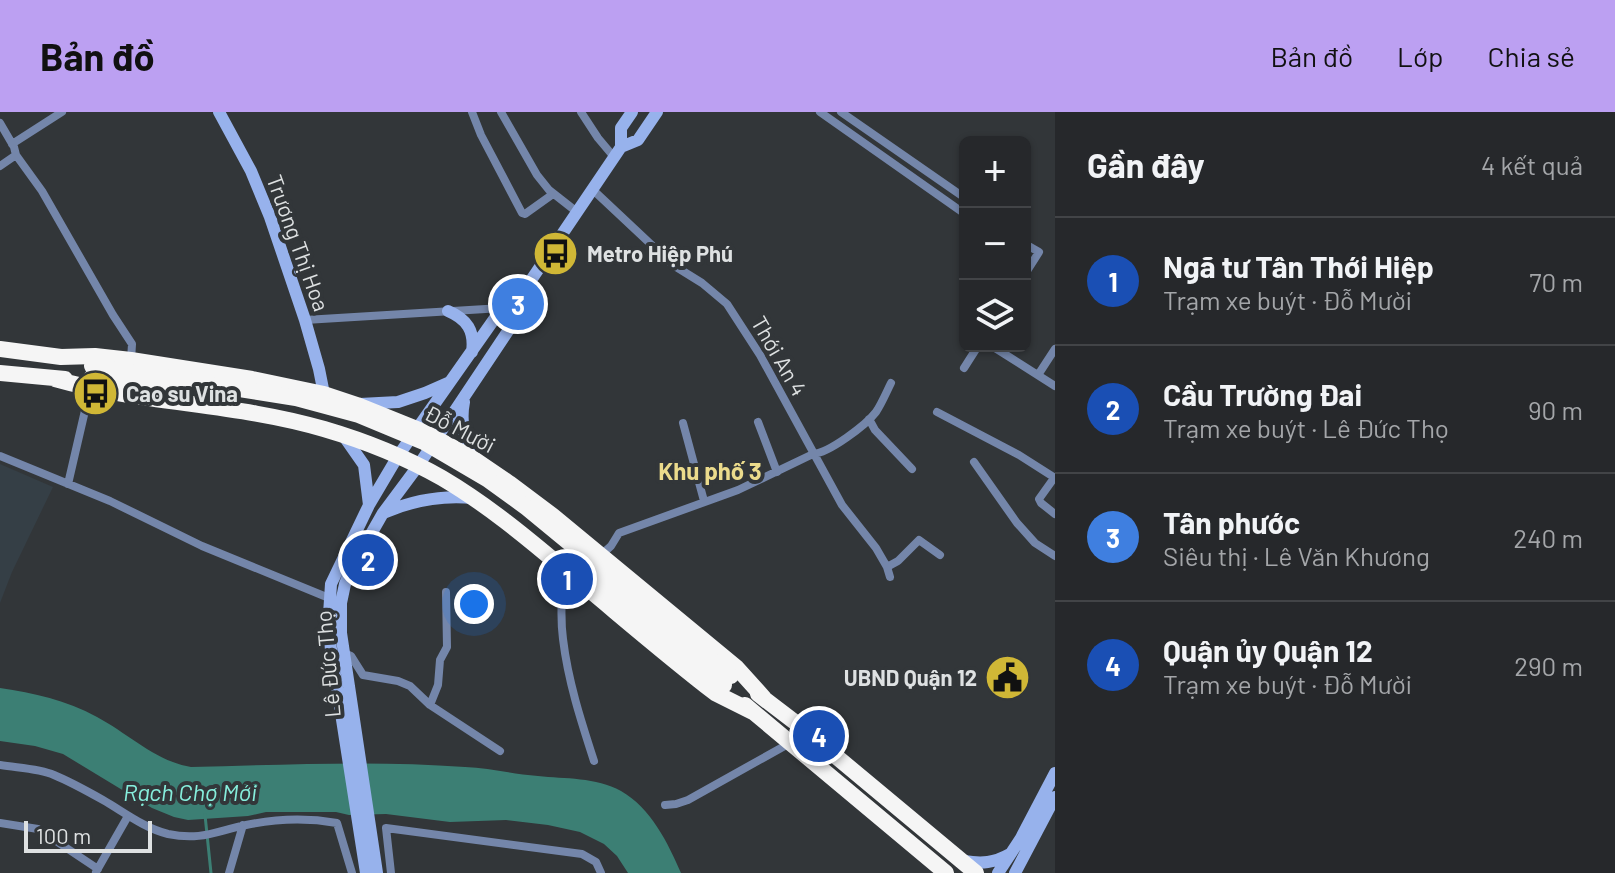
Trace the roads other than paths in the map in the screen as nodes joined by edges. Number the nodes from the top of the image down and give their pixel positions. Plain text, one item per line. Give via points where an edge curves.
1 (62, 112) edge
2 (219, 112) edge
3 (472, 112) edge
4 (501, 112) edge
5 (581, 112) edge
6 (632, 112) edge
7 (657, 112) edge
8 (820, 112) edge
9 (841, 112) edge
10 (0, 123) edge
11 (12, 144) junction
12 (893, 148) junction
13 (617, 152) junction
14 (16, 155) junction
15 (889, 161) junction
16 (0, 166) edge
17 (592, 189) junction
18 (553, 194) junction
19 (959, 194) edge
20 (959, 210) edge
21 (577, 212) junction
22 (1031, 247) edge
23 (1031, 265) edge
24 (508, 307) junction
25 (448, 311) junction
26 (305, 320) junction
27 (0, 349) edge
28 (1055, 349) edge
29 (974, 352) edge
30 (1002, 352) edge
31 (472, 353) junction
32 (61, 357) junction
33 (131, 360) junction
34 (964, 368) dead end
35 (1, 372) edge
36 (1038, 375) junction
37 (91, 378) junction
38 (453, 380) junction
39 (891, 383) dead end
40 (1055, 386) edge
41 (324, 394) junction
42 (466, 394) junction
43 (357, 405) junction
44 (937, 412) dead end
45 (391, 418) junction
46 (869, 419) junction
47 (758, 422) dead end
48 (683, 423) dead end
49 (417, 429) junction
50 (343, 435) junction
51 (436, 439) junction
52 (377, 448) junction
53 (466, 454) junction
54 (813, 454) junction
55 (0, 456) edge
56 (398, 456) junction
57 (974, 462) dead end
58 (418, 466) junction
59 (912, 469) dead end
60 (777, 472) junction
61 (1054, 478) edge
62 (444, 480) junction
63 (68, 484) junction
64 (474, 498) junction
65 (704, 501) junction
66 (369, 505) junction
67 (383, 513) junction
68 (1055, 514) edge
69 (601, 555) junction
70 (940, 555) dead end
71 (1055, 556) edge
72 (564, 569) junction
73 (446, 592) dead end
74 (335, 600) junction
75 (343, 653) junction
76 (727, 681) junction
77 (764, 698) junction
78 (430, 705) junction
79 (753, 712) junction
80 (350, 737) junction
81 (790, 743) junction
82 (500, 751) dead end
83 (594, 761) dead end
84 (0, 765) edge
85 (1055, 773) edge
86 (1055, 797) edge
87 (665, 805) dead end
88 (128, 816) junction
89 (0, 823) edge
90 (243, 825) junction
91 (366, 832) junction
92 (1010, 854) junction
93 (924, 855) junction
94 (1024, 855) junction
95 (962, 861) junction
96 (97, 871) edge
97 (229, 873) edge
98 (352, 873) edge
99 (366, 873) edge
100 (377, 873) edge
101 (391, 873) edge
102 (601, 873) edge
103 (933, 873) edge
104 (946, 873) edge
105 (976, 873) edge
106 (998, 873) edge
107 (1015, 873) edge
108 (1026, 873) edge

1 - 11 street
2 - 26 main road, Trương Thị Hoa via 261,192
3 - 18 street via 522,213
4 - 18 street
5 - 13 street via 598,138
6 - 13 main road via 621,128
7 - 13 main road via 638,140
8 - 15 street
9 - 12 street
10 - 11 street
11 - 14 street
12 - 15 street
12 - 19 street
13 - 17 main road, Lê Đức Thọ
14 - 16 street
14 - 33 street via 132,344
15 - 20 street
17 - 21 main road, Lê Đức Thọ
17 - 54 street, Thới An 4 via 673,265 727,304
18 - 21 street
21 - 24 main road, Lê Đức Thọ
22 - 23 street via 1039,252
24 - 25 street
24 - 31 main road, Lê Đức Thọ
24 - 42 main road, Lê Đức Thọ via 516,319
25 - 26 street
25 - 31 main road via 471,329
26 - 41 main road, Trương Thị Hoa
27 - 32 highway, Đỗ Mười
28 - 36 street
29 - 34 street
30 - 36 street
31 - 38 main road, Lê Đức Thọ
32 - 33 highway, Đỗ Mười
32 - 37 highway, Đỗ Mười
33 - 41 highway, Đỗ Mười
35 - 37 highway, Đỗ Mười
36 - 40 street
37 - 50 highway, Đỗ Mười
37 - 63 street
37 - 76 highway, bridge via 306,410 417,450 520,515
38 - 43 main road via 398,402
38 - 49 main road, Lê Đức Thọ
39 - 46 street
41 - 43 highway, Đỗ Mười
42 - 51 main road, Lê Đức Thọ
42 - 53 main road
43 - 45 highway, Đỗ Mười
44 - 61 street
45 - 49 highway, Đỗ Mười
45 - 52 highway
46 - 54 street
46 - 59 street
47 - 60 street
48 - 65 street
49 - 51 highway, Đỗ Mười
49 - 56 main road, Lê Đức Thọ
50 - 52 highway, Đỗ Mười
50 - 66 main road via 364,465
51 - 53 highway, Đỗ Mười
51 - 58 main road, Lê Đức Thọ
52 - 56 highway, Đỗ Mười
53 - 62 highway
53 - 69 highway, Đỗ Mười
54 - 60 street
54 - 70 street, Thới An 4 via 888,572 919,540
55 - 63 street
56 - 58 highway, Đỗ Mười
56 - 66 main road, Lê Đức Thọ
57 - 71 street via 1017,523
58 - 62 highway, Đỗ Mười
58 - 67 main road, Lê Đức Thọ
60 - 65 street
61 - 68 street via 1039,499
62 - 64 highway, Đỗ Mười
63 - 74 street
64 - 67 main road via 433,498
64 - 72 highway, Đỗ Mười
65 - 69 street via 619,533
66 - 74 main road, Lê Đức Thọ via 331,584
67 - 74 main road, Lê Đức Thọ
69 - 77 highway, Đỗ Mười via 737,668
72 - 79 highway, Đỗ Mười via 715,693
72 - 83 street via 562,637
73 - 78 street via 447,647
74 - 75 main road, Lê Đức Thọ
74 - 80 main road, Lê Đức Thọ via 328,630
75 - 78 street via 363,675 410,686
75 - 80 main road, Lê Đức Thọ
76 - 77 highway, Đỗ Mười
76 - 79 highway, Đỗ Mười
77 - 95 highway, Đỗ Mười
78 - 82 street
79 - 81 highway, Đỗ Mười
80 - 91 main road
81 - 87 street via 688,800
81 - 93 highway, Đỗ Mười
84 - 88 street via 50,773
85 - 92 main road
86 - 94 main road
88 - 90 street via 166,833 192,837
88 - 96 street
89 - 96 street via 38,829
90 - 97 street
90 - 98 street via 316,819 337,823
91 - 99 main road
91 - 100 main road
92 - 95 main road via 982,864
92 - 106 main road
93 - 103 highway, Đỗ Mười
93 - 104 highway, Đỗ Mười
94 - 107 main road
94 - 108 main road
95 - 105 highway, Đỗ Mười
101 - 102 street via 386,828 582,854 596,862

